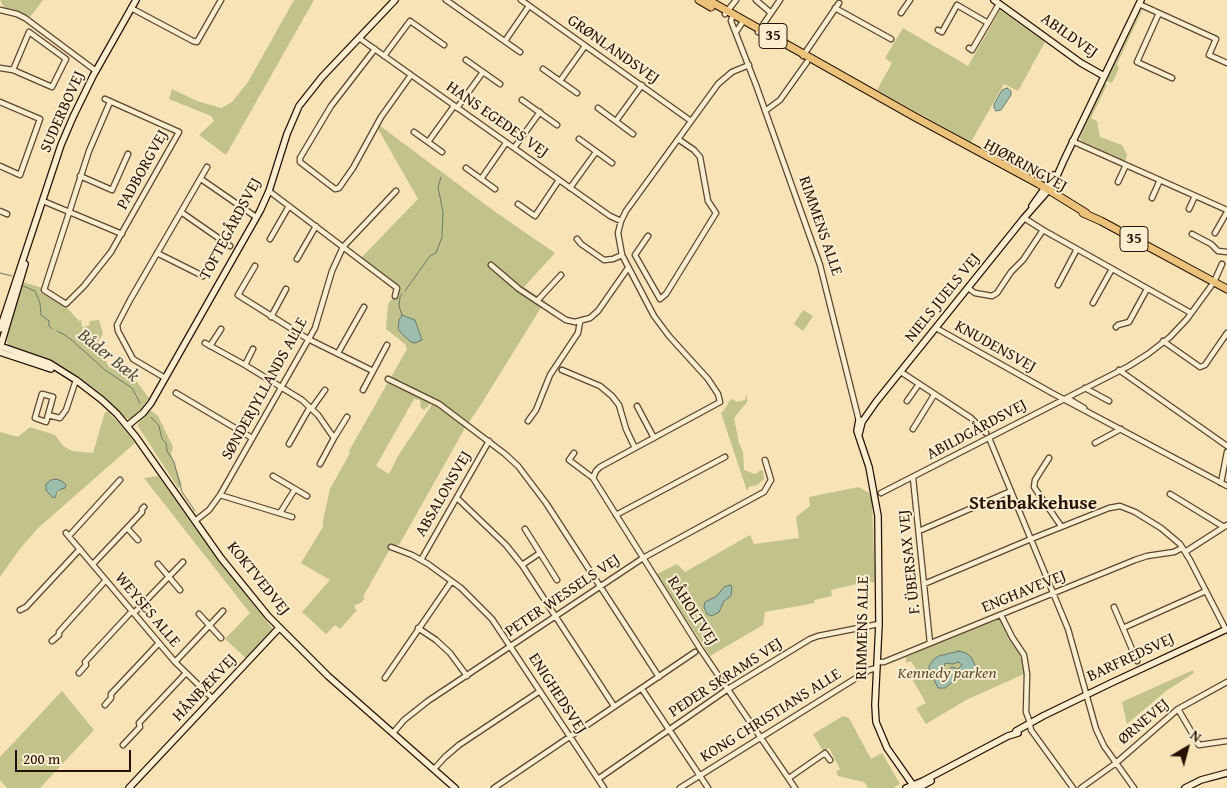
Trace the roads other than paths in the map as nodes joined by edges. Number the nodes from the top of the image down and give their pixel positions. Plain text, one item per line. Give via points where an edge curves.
1 (136, 0) edge
2 (221, 0) edge
3 (395, 0) edge
4 (446, 0) edge
5 (521, 0) edge
6 (699, 0) edge
7 (708, 0) edge
8 (736, 0) edge
9 (756, 0) edge
10 (780, 0) edge
11 (907, 1) edge
12 (996, 2) edge
13 (1140, 2) edge
14 (529, 6) junction
15 (131, 8) junction
16 (0, 10) edge
17 (771, 13) junction
18 (901, 13) dead end
19 (1159, 13) junction
20 (0, 14) edge
21 (729, 14) junction
22 (742, 22) junction
23 (988, 23) junction
24 (938, 30) dead end
25 (759, 31) junction
26 (736, 32) junction
27 (359, 38) junction
28 (891, 39) dead end
29 (505, 41) junction
30 (444, 45) dead end
31 (586, 46) junction
32 (969, 48) dead end
33 (375, 49) junction
34 (520, 52) dead end
35 (384, 56) junction
36 (804, 58) junction
37 (466, 60) dead end
38 (1227, 63) edge
39 (749, 65) junction
40 (0, 68) edge
41 (543, 68) dead end
42 (13, 70) junction
43 (96, 71) junction
44 (483, 72) junction
45 (411, 75) junction
46 (1104, 76) junction
47 (1172, 78) dead end
48 (560, 81) junction
49 (500, 84) dead end
50 (642, 85) junction
51 (578, 93) dead end
52 (105, 99) dead end
53 (522, 100) dead end
54 (0, 102) edge
55 (110, 102) junction
56 (456, 107) junction
57 (598, 108) dead end
58 (765, 111) junction
59 (540, 112) junction
60 (691, 120) junction
61 (616, 121) junction
62 (557, 125) dead end
63 (414, 132) dead end
64 (633, 134) dead end
65 (678, 138) junction
66 (579, 139) dead end
67 (428, 142) junction
68 (1072, 142) junction
69 (506, 143) junction
70 (514, 148) junction
71 (442, 152) dead end
72 (596, 152) junction
73 (128, 154) dead end
74 (612, 163) dead end
75 (1126, 165) junction
76 (0, 166) edge
77 (207, 167) dead end
78 (466, 168) dead end
79 (80, 176) junction
80 (201, 179) junction
81 (480, 179) junction
82 (559, 180) junction
83 (1160, 180) junction
84 (1118, 182) dead end
85 (570, 188) junction
86 (495, 189) dead end
87 (1046, 190) junction
88 (269, 191) junction
89 (396, 191) dead end
90 (1195, 196) junction
91 (1152, 198) dead end
92 (43, 201) junction
93 (518, 204) dead end
94 (290, 206) junction
95 (1189, 209) dead end
96 (0, 211) edge
97 (69, 211) junction
98 (1227, 211) edge
99 (181, 212) junction
100 (7, 214) dead end
101 (256, 217) junction
102 (1024, 218) junction
103 (620, 221) junction
104 (316, 226) junction
105 (1043, 230) junction
106 (122, 234) junction
107 (1192, 234) dead end
108 (1215, 234) dead end
109 (648, 236) dead end
110 (270, 239) dead end
111 (577, 239) dead end
112 (30, 240) junction
113 (230, 246) dead end
114 (343, 246) junction
115 (1077, 249) junction
116 (1227, 252) edge
117 (157, 253) junction
118 (622, 255) junction
119 (297, 259) dead end
120 (1222, 264) dead end
121 (491, 265) dead end
122 (255, 266) dead end
123 (628, 268) junction
124 (1112, 269) junction
125 (561, 275) dead end
126 (203, 276) dead end
127 (1213, 284) junction
128 (1058, 285) dead end
129 (968, 288) junction
130 (1147, 288) junction
131 (286, 289) dead end
132 (1227, 289) edge
133 (1227, 294) edge
134 (395, 296) dead end
135 (537, 301) junction
136 (1093, 304) dead end
137 (364, 308) dead end
138 (1191, 313) junction
139 (271, 317) junction
140 (580, 322) junction
141 (1116, 327) dead end
142 (936, 328) junction
143 (0, 329) edge
144 (220, 329) dead end
145 (1227, 333) edge
146 (308, 339) junction
147 (1163, 342) junction
148 (387, 345) dead end
149 (0, 347) edge
150 (253, 349) dead end
151 (0, 352) edge
152 (338, 353) junction
153 (245, 365) junction
154 (562, 370) dead end
155 (1119, 370) junction
156 (60, 371) junction
157 (373, 371) junction
158 (901, 372) junction
159 (165, 378) junction
160 (388, 379) dead end
161 (76, 380) junction
162 (919, 384) junction
163 (282, 387) junction
164 (1085, 388) junction
165 (324, 390) dead end
166 (363, 390) dead end
167 (176, 393) dead end
168 (934, 394) junction
169 (1065, 399) junction
170 (1109, 401) dead end
171 (907, 402) dead end
172 (636, 406) dead end
173 (311, 408) junction
174 (48, 416) junction
175 (347, 417) dead end
176 (528, 421) dead end
177 (861, 422) junction
178 (127, 426) junction
179 (913, 429) dead end
180 (1121, 429) junction
181 (988, 436) junction
182 (252, 438) junction
183 (334, 438) junction
184 (654, 438) junction
185 (489, 441) junction
186 (289, 444) dead end
187 (1095, 444) dead end
188 (1227, 446) edge
189 (635, 448) junction
190 (1227, 452) edge
191 (574, 453) dead end
192 (725, 457) dead end
193 (1049, 458) dead end
194 (765, 460) dead end
195 (320, 464) dead end
196 (273, 476) dead end
197 (593, 478) junction
198 (913, 478) junction
199 (120, 480) dead end
200 (1221, 483) junction
201 (1227, 486) edge
202 (295, 488) junction
203 (1011, 491) junction
204 (882, 493) dead end
205 (1170, 494) dead end
206 (220, 495) junction
207 (307, 496) dead end
208 (457, 498) junction
209 (144, 507) dead end
210 (280, 513) junction
211 (616, 515) junction
212 (292, 517) dead end
213 (195, 521) junction
214 (1062, 526) junction
215 (1226, 526) edge
216 (127, 528) junction
217 (525, 529) dead end
218 (919, 531) junction
219 (1031, 539) junction
220 (138, 540) dead end
221 (391, 547) dead end
222 (80, 549) junction
223 (1183, 550) junction
224 (540, 553) junction
225 (642, 558) junction
226 (421, 560) junction
227 (183, 561) dead end
228 (93, 564) junction
229 (158, 564) dead end
230 (522, 565) junction
231 (169, 577) junction
232 (106, 580) junction
233 (557, 580) dead end
234 (451, 582) junction
235 (924, 584) junction
236 (600, 586) junction
237 (180, 590) dead end
238 (1206, 591) junction
239 (1052, 593) junction
240 (1114, 607) dead end
241 (20, 610) dead end
242 (223, 611) dead end
243 (133, 612) junction
244 (198, 614) dead end
245 (1001, 615) junction
246 (555, 616) junction
247 (879, 624) junction
248 (209, 626) junction
249 (279, 628) junction
250 (418, 628) junction
251 (1123, 628) junction
252 (1227, 630) edge
253 (221, 638) dead end
254 (52, 641) dead end
255 (159, 643) junction
256 (930, 643) junction
257 (511, 646) junction
258 (695, 652) dead end
259 (1136, 661) dead end
260 (175, 662) junction
261 (877, 665) junction
262 (79, 673) dead end
263 (186, 674) junction
264 (467, 676) junction
265 (660, 677) junction
266 (385, 678) dead end
267 (1227, 682) edge
268 (642, 689) junction
269 (728, 689) junction
270 (540, 691) junction
271 (1087, 694) junction
272 (213, 699) junction
273 (105, 705) dead end
274 (614, 706) junction
275 (1178, 709) junction
276 (1030, 725) junction
277 (669, 730) junction
278 (393, 733) junction
279 (570, 736) junction
280 (761, 738) junction
281 (1227, 741) edge
282 (123, 745) dead end
283 (830, 760) dead end
284 (1116, 763) junction
285 (434, 770) junction
286 (1227, 772) edge
287 (700, 776) junction
288 (789, 778) junction
289 (598, 779) junction
290 (792, 787) edge
291 (915, 787) edge
292 (129, 788) edge
293 (455, 788) edge
294 (494, 788) edge
295 (604, 788) edge
296 (680, 788) edge
297 (708, 788) edge
298 (906, 788) edge
299 (1073, 788) edge
300 (1081, 788) edge
301 (1134, 788) edge
302 (1185, 788) edge

1 - 15 street, SUDERBOVEJ
2 - 15 street via 197,42
3 - 27 street, TOFTEGÅRDSVEJ
4 - 29 street
5 - 14 street, GRØNLANDSVEJ
6 - 21 main road, HJØRRINGVEJ / 35
7 - 21 main road, HJØRRINGVEJ / 35
8 - 21 street
9 - 17 street
10 - 17 street
11 - 18 street
12 - 23 street
12 - 46 street, ABILDVEJ
13 - 19 street
13 - 46 street, NIELS JUELS VEJ
14 - 29 street
14 - 31 street, GRØNLANDSVEJ
15 - 43 street, SUDERBOVEJ
16 - 20 street
16 - 43 street via 25,18
17 - 25 street
19 - 38 street via 1216,39 1209,55
19 - 47 street via 1137,62
21 - 22 main road, HJØRRINGVEJ / 35
21 - 26 street, RIMMENS ALLE
22 - 25 main road, HJØRRINGVEJ / 35
22 - 26 street
23 - 24 street via 957,5 942,32
23 - 32 street via 972,50
25 - 36 main road, HJØRRINGVEJ / 35
26 - 39 street, RIMMENS ALLE
27 - 33 street, HANS EGEDES VEJ
27 - 88 street, TOFTEGÅRDSVEJ via 299,106
28 - 36 street via 837,5
29 - 34 street
30 - 35 street via 410,20
31 - 48 street
31 - 50 street, GRØNLANDSVEJ
33 - 35 street, HANS EGEDES VEJ
33 - 45 street via 331,106 300,158 300,162 335,189 353,168 381,117
35 - 45 street, HANS EGEDES VEJ
36 - 58 street via 780,100
36 - 87 main road, HJØRRINGVEJ / 35
37 - 44 street
39 - 58 street, RIMMENS ALLE
39 - 60 street via 720,81
40 - 42 street
41 - 48 street
42 - 42 street via 52,88 66,59 29,32
43 - 92 street, SUDERBOVEJ via 61,145
44 - 49 street
44 - 56 street
45 - 56 street, HANS EGEDES VEJ
46 - 68 street, NIELS JUELS VEJ
48 - 51 street
50 - 60 street, GRØNLANDSVEJ
50 - 61 street
52 - 55 street, PADBORGVEJ
53 - 59 street
54 - 76 street via 40,119 20,174
55 - 79 street
55 - 106 street, PADBORGVEJ via 179,132
56 - 67 street
56 - 69 street, HANS EGEDES VEJ
57 - 61 street
58 - 177 street, RIMMENS ALLE via 820,265
59 - 62 street
59 - 70 street
60 - 65 street
61 - 64 street
63 - 67 street
65 - 103 street
65 - 109 street via 700,157 708,201 716,212 660,299 635,254
66 - 72 street
67 - 71 street
68 - 75 street
68 - 87 street, NIELS JUELS VEJ via 1053,185
69 - 70 street, HANS EGEDES VEJ
69 - 81 street
70 - 82 street, HANS EGEDES VEJ
72 - 74 street
72 - 85 street
73 - 79 street via 112,190
75 - 83 street
75 - 84 street
77 - 80 street
78 - 81 street
79 - 97 street
80 - 99 street
80 - 101 street
81 - 86 street
82 - 85 street, HANS EGEDES VEJ
82 - 93 street via 535,216
83 - 90 street
83 - 91 street
85 - 103 street, HANS EGEDES VEJ
87 - 102 street, NIELS JUELS VEJ
87 - 127 main road, HJØRRINGVEJ / 35
88 - 94 street
88 - 101 street, TOFTEGÅRDSVEJ
89 - 114 street, SØNDERJYLLANDS ALLE
90 - 95 street
90 - 98 street
92 - 97 street
92 - 112 street, SUDERBOVEJ
94 - 104 street
94 - 110 street
96 - 100 street
97 - 106 street
97 - 106 street via 44,290 66,304 99,268
98 - 108 street
99 - 113 street
99 - 117 street
101 - 159 street, TOFTEGÅRDSVEJ
102 - 105 street
102 - 129 street, NIELS JUELS VEJ
103 - 118 street via 618,240
104 - 114 street
104 - 119 street
105 - 115 street
105 - 129 street via 997,293 992,296 975,293
107 - 116 street
111 - 118 street via 604,260
112 - 143 street, SUDERBOVEJ
112 - 149 street, SUDERBOVEJ
114 - 134 street via 397,288
114 - 146 street, SØNDERJYLLANDS ALLE via 332,271 319,318
115 - 124 street
115 - 128 street
117 - 126 street
117 - 159 street via 117,325 133,359
118 - 123 street
120 - 127 street
121 - 135 street
122 - 139 street via 238,296
123 - 140 street via 598,311
123 - 184 street via 654,316 708,378 721,400
124 - 130 street
124 - 136 street
125 - 135 street
127 - 132 main road, HJØRRINGVEJ / 35
127 - 133 main road, HJØRRINGVEJ / 35
127 - 138 street, ABILDGÅRDSVEJ
129 - 142 street, NIELS JUELS VEJ
130 - 138 street
130 - 141 street via 1128,322
131 - 139 street
135 - 140 street via 566,320
137 - 152 street
138 - 147 street, ABILDGÅRDSVEJ
139 - 146 street
140 - 176 street via 578,333 550,375
142 - 158 street, NIELS JUELS VEJ
142 - 169 street, KNUDENSVEJ
144 - 153 street via 208,344
145 - 147 street via 1200,368
146 - 152 street
146 - 163 street, SØNDERJYLLANDS ALLE
147 - 155 street, ABILDGÅRDSVEJ
148 - 157 street
149 - 156 street, KOKTVEDVEJ via 33,356
150 - 153 street
151 - 156 street, KOKTVEDVEJ
152 - 157 street
153 - 163 street
154 - 189 street via 609,392 618,405
155 - 164 street, ABILDGÅRDSVEJ
155 - 188 street
156 - 161 street, KOKTVEDVEJ
157 - 166 street
158 - 162 street
158 - 177 street, NIELS JUELS VEJ
159 - 178 street, TOFTEGÅRDSVEJ via 147,408
160 - 185 street via 439,404
161 - 174 street via 64,414 60,418
161 - 178 street, KOKTVEDVEJ via 102,400
162 - 168 street
162 - 171 street
163 - 173 street
163 - 182 street, SØNDERJYLLANDS ALLE
164 - 169 street, ABILDGÅRDSVEJ
164 - 170 street
165 - 173 street
167 - 182 street
168 - 179 street
168 - 181 street via 971,418
169 - 180 street, KNUDENSVEJ
169 - 181 street, ABILDGÅRDSVEJ
172 - 184 street
173 - 183 street
173 - 186 street
174 - 174 street via 53,397 42,394 35,418 46,422
175 - 183 street
177 - 247 street, RIMMENS ALLE via 859,434 878,506
178 - 213 street, KOKTVEDVEJ
180 - 187 street
180 - 200 street, KNUDENSVEJ
181 - 198 street, ABILDGÅRDSVEJ
181 - 203 street
182 - 206 street, SØNDERJYLLANDS ALLE
183 - 195 street
184 - 189 street
185 - 208 street, ABSALONSVEJ
185 - 236 street via 535,486
189 - 197 street via 600,468
190 - 200 street
191 - 197 street, RÅHOLTVEJ via 569,460
192 - 211 street
193 - 214 street via 1034,487
194 - 225 street, PETER WESSELS VEJ via 771,480 766,490
196 - 202 street
197 - 211 street, RÅHOLTVEJ
198 - 204 street, ABILDGÅRDSVEJ
198 - 218 street, F. ÜBERSAX VEJ
199 - 222 street, WEYSES ALLE via 68,534
200 - 201 street, KNUDENSVEJ
202 - 207 street
202 - 210 street
203 - 218 street
203 - 219 street
205 - 215 street
206 - 210 street
206 - 213 street, SØNDERJYLLANDS ALLE
208 - 226 street, ABSALONSVEJ
208 - 230 street
209 - 216 street
210 - 212 street
211 - 225 street, RÅHOLTVEJ
213 - 249 street, KOKTVEDVEJ
214 - 219 street
214 - 223 street via 1109,508 1124,507 1161,528
215 - 223 street, ENGHAVEVEJ
216 - 220 street
216 - 228 street
217 - 224 street
218 - 235 street, F. ÜBERSAX VEJ
219 - 235 street
219 - 239 street
221 - 226 street, ENIGHEDSVEJ
222 - 228 street, WEYSES ALLE
222 - 241 street
223 - 238 street
223 - 239 street, ENGHAVEVEJ via 1147,556
224 - 230 street
224 - 233 street
225 - 236 street, PETER WESSELS VEJ
225 - 269 street, RÅHOLTVEJ
226 - 234 street, ENIGHEDSVEJ
227 - 231 street
228 - 232 street, WEYSES ALLE
229 - 231 street
230 - 246 street
231 - 237 street
231 - 243 street
232 - 243 street, WEYSES ALLE
232 - 254 street
234 - 250 street
234 - 257 street, ENIGHEDSVEJ via 484,610
235 - 256 street, F. ÜBERSAX VEJ
236 - 246 street, PETER WESSELS VEJ
236 - 265 street
238 - 251 street
238 - 252 street
239 - 245 street, ENGHAVEVEJ
239 - 271 street via 1068,629
240 - 251 street
242 - 248 street
243 - 255 street, WEYSES ALLE
243 - 262 street via 85,662
244 - 248 street
245 - 256 street, ENGHAVEVEJ
245 - 276 street via 1024,655 1026,712
246 - 257 street, PETER WESSELS VEJ
246 - 274 street
247 - 261 street, RIMMENS ALLE
247 - 269 street, PEDER SKRAMS VEJ via 810,639
248 - 253 street
248 - 260 street
249 - 272 street, HÅNBÆKVEJ
249 - 278 street, KOKTVEDVEJ
250 - 264 street via 450,653
250 - 266 street
251 - 259 street
252 - 271 street, BARFREDSVEJ
255 - 260 street, WEYSES ALLE
255 - 273 street via 111,694
256 - 261 street, ENGHAVEVEJ
257 - 264 street, PETER WESSELS VEJ
257 - 270 street, ENIGHEDSVEJ
258 - 265 street
260 - 263 street, WEYSES ALLE
261 - 280 street, KONG CHRISTIANS ALLE
261 - 291 street, RIMMENS ALLE via 875,716 878,729 887,748
263 - 272 street, WEYSES ALLE
263 - 282 street via 139,723 140,727
264 - 278 street, PETER WESSELS VEJ via 419,708
265 - 268 street
267 - 275 street, ØRNEVEJ
268 - 274 street
268 - 277 street
269 - 277 street, PEDER SKRAMS VEJ
269 - 280 street, RÅHOLTVEJ
270 - 279 street, ENIGHEDSVEJ
270 - 285 street via 459,745
271 - 276 street, BARFREDSVEJ
271 - 284 street via 1099,735
272 - 292 street, HÅNBÆKVEJ
274 - 279 street
275 - 281 street via 1199,745
275 - 284 street, ØRNEVEJ
276 - 291 street, BARFREDSVEJ
276 - 299 street
277 - 287 street
277 - 289 street, PEDER SKRAMS VEJ
278 - 285 street, KOKTVEDVEJ
279 - 289 street, ENIGHEDSVEJ
279 - 294 street
280 - 287 street, KONG CHRISTIANS ALLE
280 - 288 street, RÅHOLTVEJ
283 - 288 street via 825,753
284 - 300 street, ØRNEVEJ
284 - 301 street
285 - 293 street, KOKTVEDVEJ
286 - 302 street
287 - 296 street, KONG CHRISTIANS ALLE
287 - 297 street
288 - 290 street, RÅHOLTVEJ
289 - 295 street, ENIGHEDSVEJ
291 - 298 street, BARFREDSVEJ

